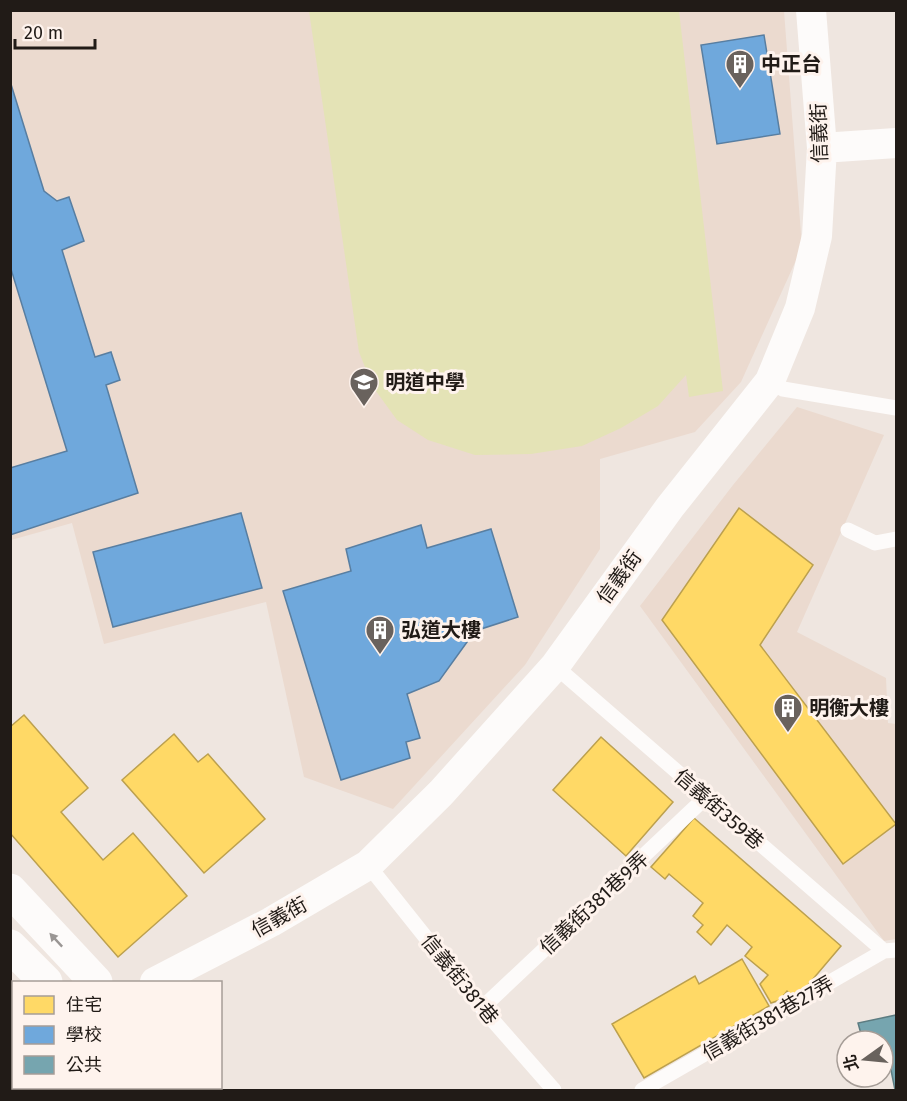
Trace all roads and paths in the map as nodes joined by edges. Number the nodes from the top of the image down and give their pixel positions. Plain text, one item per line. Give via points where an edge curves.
1 (811, 10) edge
2 (897, 143) edge
3 (822, 148) junction
4 (770, 381) junction
5 (897, 408) edge
6 (848, 530) dead end
7 (897, 539) edge
8 (555, 666) junction
9 (705, 798) junction
10 (368, 864) junction
11 (10, 890) edge
12 (10, 946) edge
13 (890, 950) edge
14 (45, 981) edge
15 (95, 981) edge
16 (156, 981) edge
17 (482, 1008) junction
18 (554, 1090) edge
19 (642, 1090) edge

1 - 3 street, 信義街
2 - 3 street
3 - 4 street, 信義街 via 817,236 800,308
4 - 5 lane via 783,389
4 - 8 street, 信義街 via 670,507
6 - 7 lane via 875,543
8 - 9 lane, 信義街359巷
8 - 10 street, 信義街 via 441,793
9 - 13 lane, 信義街359巷
9 - 17 lane, 信義街381巷9弄
10 - 16 street, 信義街 via 271,922
10 - 17 lane, 信義街381巷
15 -> 11 main road
12 - 14 main road
13 - 19 lane, 信義街381巷27弄
17 - 18 lane, 信義街381巷

